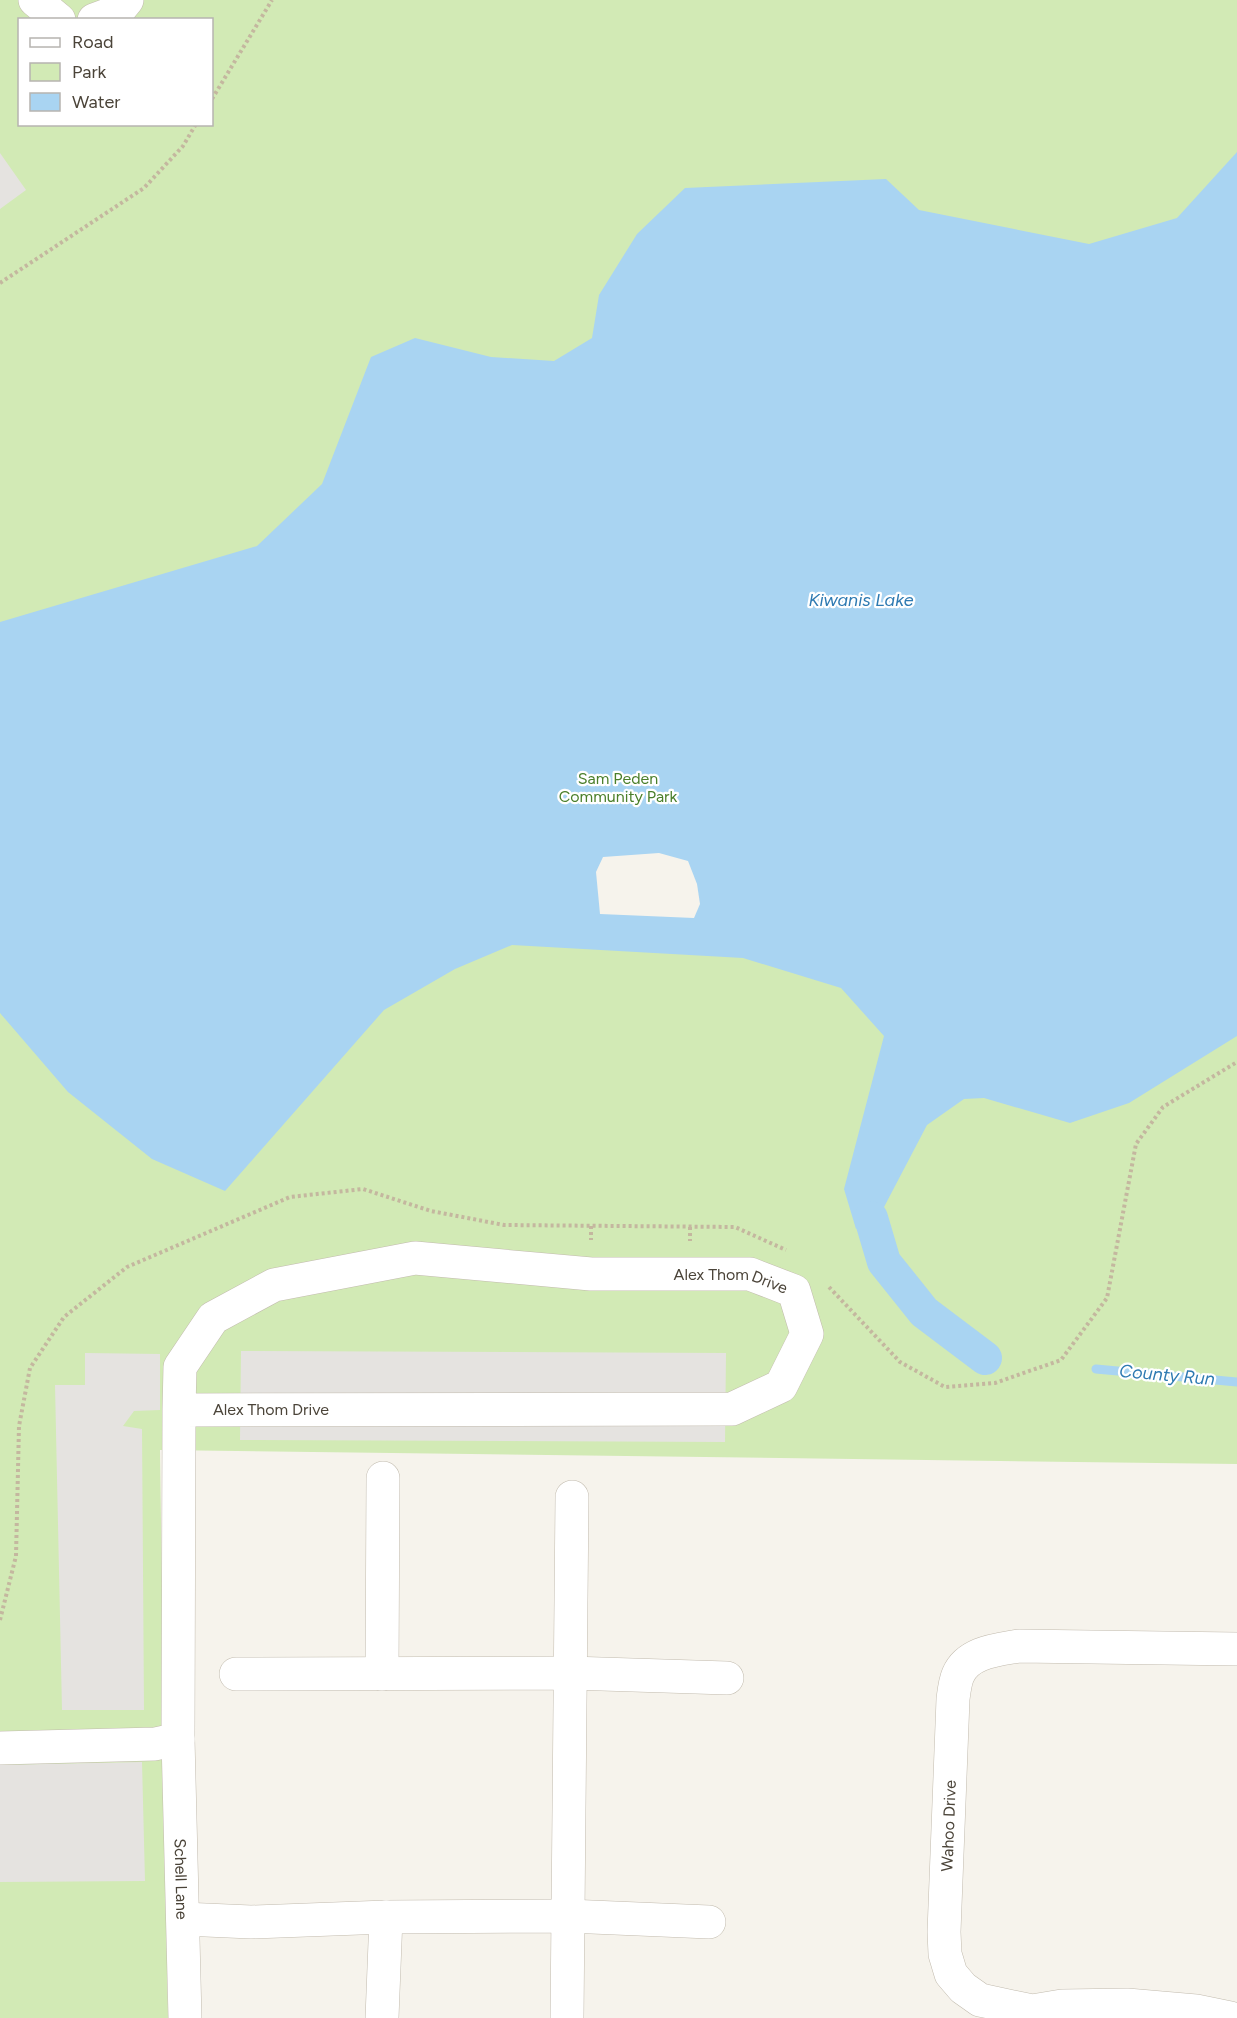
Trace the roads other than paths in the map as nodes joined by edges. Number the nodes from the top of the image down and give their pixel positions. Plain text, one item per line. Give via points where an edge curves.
1 (35, 0) edge
2 (127, 0) edge
3 (58, 18) edge
4 (99, 18) edge
5 (179, 1410) junction
6 (383, 1478) dead end
7 (572, 1497) dead end
8 (1237, 1649) edge
9 (570, 1673) junction
10 (236, 1674) dead end
11 (382, 1674) junction
12 (728, 1678) dead end
13 (178, 1739) junction
14 (0, 1748) edge
15 (568, 1916) junction
16 (386, 1917) junction
17 (183, 1919) junction
18 (709, 1922) dead end
19 (185, 2018) edge
20 (382, 2018) edge
21 (567, 2018) edge
22 (1230, 2018) edge

1 - 3 street
2 - 4 street via 118,10
5 - 5 street, Alex Thom Drive via 180,1367 213,1318 274,1285 415,1258 591,1274 750,1274 794,1291 807,1334 781,1386 732,1409
5 - 13 street, Alex Thom Drive
6 - 11 street
7 - 9 street
8 - 22 street, Wahoo Drive via 1019,1646 972,1657 958,1674 953,1699 944,1932 951,1974 980,2000 1032,2011 1062,2006 1127,2005
9 - 11 street
9 - 12 street
9 - 15 street
10 - 11 street
13 - 14 street via 155,1744
13 - 17 street, Schell Lane
15 - 16 street
15 - 18 street
15 - 21 street
16 - 17 street via 250,1922
16 - 20 street
17 - 19 street, Schell Lane

